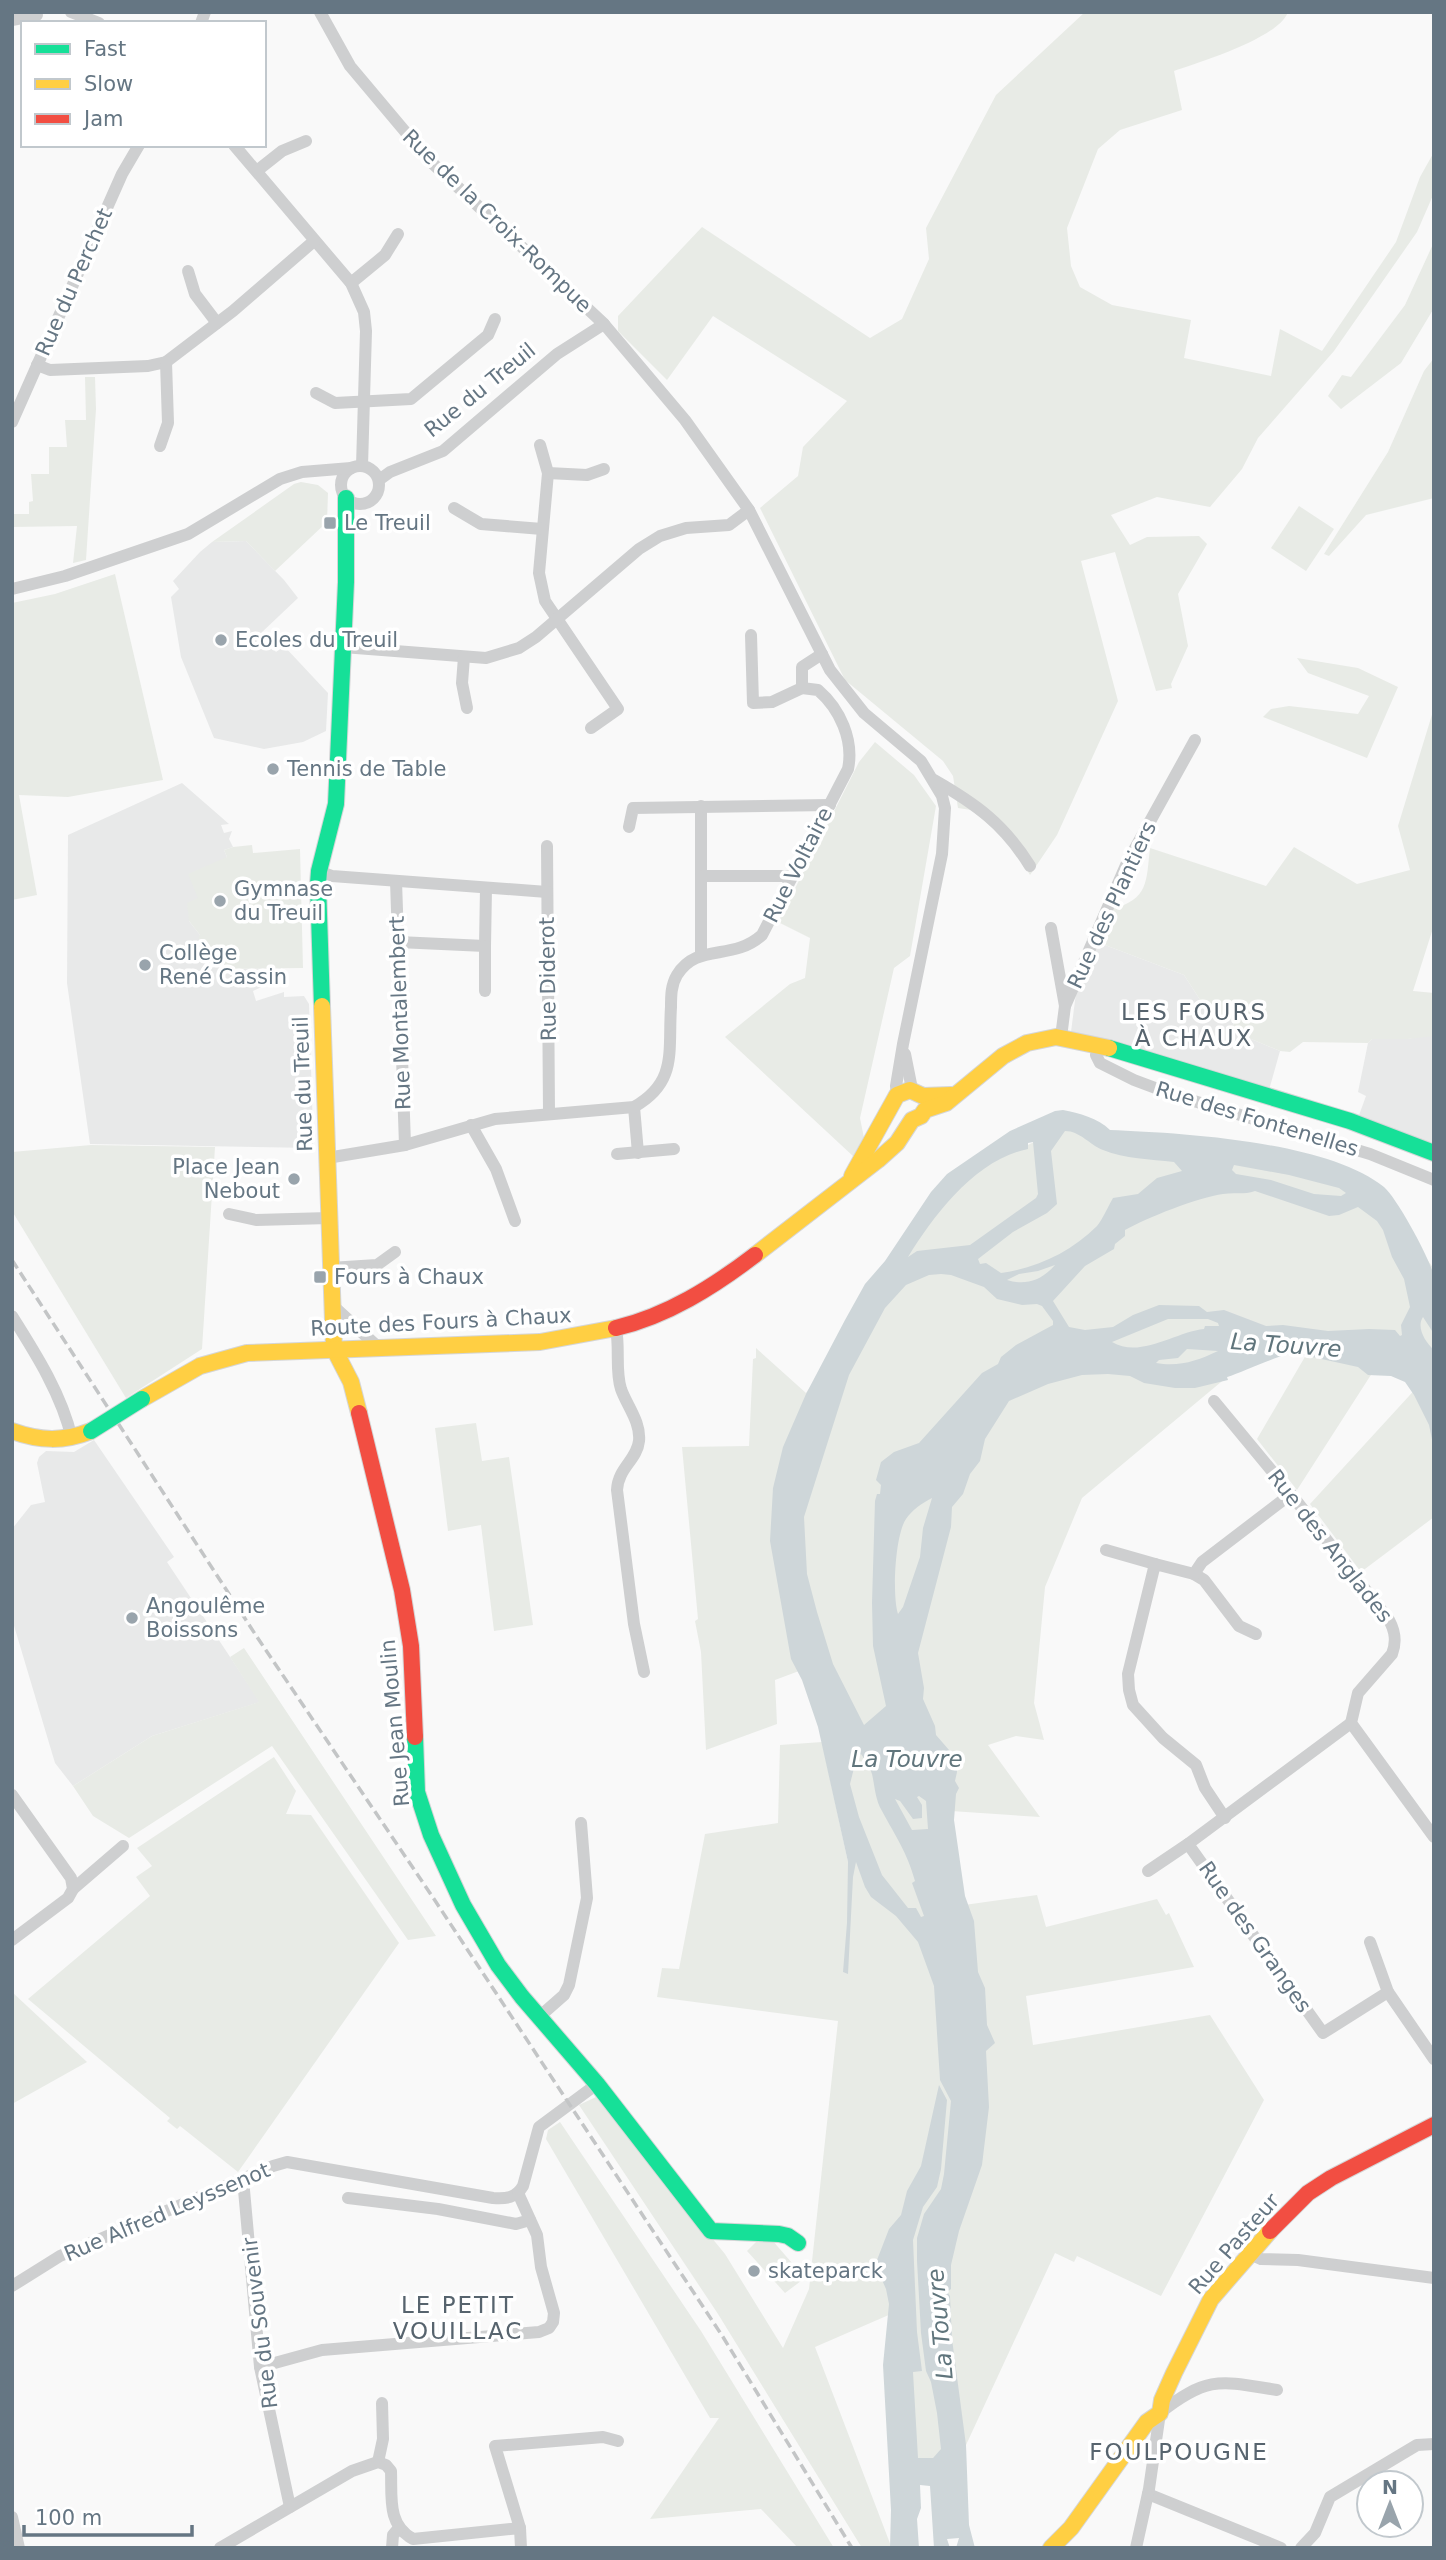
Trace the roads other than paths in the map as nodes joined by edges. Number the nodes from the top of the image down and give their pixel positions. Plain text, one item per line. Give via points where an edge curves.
1 (71, 12) edge
2 (320, 12) edge
3 (36, 17) edge
4 (12, 20) edge
5 (94, 21) edge
6 (306, 141) dead end
7 (138, 147) edge
8 (236, 147) edge
9 (258, 170) junction
10 (398, 234) dead end
11 (314, 241) junction
12 (188, 271) dead end
13 (351, 283) junction
14 (495, 319) dead end
15 (217, 323) junction
16 (604, 324) junction
17 (166, 362) junction
18 (37, 365) junction
19 (316, 393) dead end
20 (365, 402) junction
21 (12, 422) edge
22 (540, 445) dead end
23 (160, 446) dead end
24 (357, 467) junction
25 (604, 469) dead end
26 (302, 472) junction
27 (548, 473) junction
28 (379, 480) junction
29 (344, 492) junction
30 (366, 503) junction
31 (454, 508) dead end
32 (749, 510) junction
33 (347, 527) junction
34 (542, 529) junction
35 (12, 589) edge
36 (557, 618) junction
37 (751, 635) dead end
38 (343, 647) junction
39 (822, 654) junction
40 (464, 657) junction
41 (802, 688) junction
42 (467, 708) dead end
43 (591, 728) dead end
44 (1195, 740) dead end
45 (933, 780) junction
46 (830, 805) junction
47 (701, 806) junction
48 (629, 827) dead end
49 (547, 846) dead end
50 (1030, 866) dead end
51 (319, 871) junction
52 (701, 876) junction
53 (792, 876) junction
54 (396, 881) junction
55 (486, 888) junction
56 (547, 892) junction
57 (1051, 928) dead end
58 (398, 942) junction
59 (485, 946) junction
60 (701, 955) junction
61 (485, 990) dead end
62 (1065, 1006) junction
63 (1061, 1037) junction
64 (1098, 1045) junction
65 (911, 1102) junction
66 (634, 1107) junction
67 (549, 1112) junction
68 (471, 1125) junction
69 (405, 1145) junction
70 (674, 1149) dead end
71 (638, 1153) junction
72 (1434, 1153) edge
73 (617, 1154) dead end
74 (327, 1158) junction
75 (1434, 1180) edge
76 (849, 1181) junction
77 (229, 1214) dead end
78 (329, 1217) junction
79 (515, 1221) dead end
80 (395, 1252) dead end
81 (331, 1268) junction
82 (331, 1304) junction
83 (12, 1316) edge
84 (616, 1328) junction
85 (379, 1348) junction
86 (334, 1349) junction
87 (1214, 1401) dead end
88 (12, 1431) edge
89 (72, 1439) junction
90 (1291, 1494) junction
91 (1106, 1550) dead end
92 (1155, 1564) junction
93 (1194, 1574) junction
94 (1256, 1634) dead end
95 (644, 1672) dead end
96 (1351, 1723) junction
97 (12, 1795) edge
98 (1225, 1818) junction
99 (581, 1823) dead end
100 (1434, 1837) edge
101 (1188, 1844) junction
102 (124, 1846) dead end
103 (1147, 1871) dead end
104 (74, 1889) junction
105 (12, 1940) edge
106 (1370, 1942) dead end
107 (1388, 1992) junction
108 (539, 2017) junction
109 (1434, 2059) edge
110 (597, 2084) junction
111 (1434, 2126) edge
112 (243, 2179) junction
113 (518, 2193) junction
114 (348, 2198) dead end
115 (530, 2220) junction
116 (798, 2243) dead end
117 (1250, 2254) junction
118 (1434, 2278) edge
119 (12, 2286) edge
120 (260, 2367) junction
121 (1167, 2388) junction
122 (1278, 2390) dead end
123 (1183, 2397) junction
124 (382, 2403) dead end
125 (1160, 2413) junction
126 (618, 2441) dead end
127 (1434, 2444) edge
128 (378, 2462) junction
129 (1148, 2494) junction
130 (290, 2507) junction
131 (12, 2517) edge
132 (399, 2528) junction
133 (520, 2528) junction
134 (19, 2548) edge
135 (220, 2548) edge
136 (393, 2548) edge
137 (521, 2548) edge
138 (1051, 2548) edge
139 (1136, 2548) edge
140 (1281, 2548) edge
141 (1301, 2548) edge

1 - 5 street
2 - 16 street, Rue de la Croix-Rompue via 350,66 429,160
3 - 4 street
6 - 9 street via 282,151
7 - 18 street, Rue du Perchet
8 - 9 street
9 - 11 street
10 - 13 street via 385,255
11 - 13 street
11 - 15 street
12 - 15 street via 195,294
13 - 20 street via 364,312
14 - 20 street via 488,335 411,399
15 - 17 street
16 - 28 street, Rue du Treuil via 557,354 443,451
16 - 32 street, Rue de la Croix-Rompue via 685,420
17 - 18 street via 51,370
17 - 23 street via 168,424
18 - 21 street, Rue du Perchet
19 - 20 street via 335,402
20 - 24 street
22 - 27 street
24 - 26 street
24 - 28 street via 373,471
24 - 29 street via 343,476
25 - 27 street via 587,475
26 - 29 street via 328,478
26 - 35 street via 280,479 188,534
27 - 34 street
28 - 30 street via 378,491
29 - 30 street via 354,503
29 - 33 street, Rue du Treuil
30 - 33 street
31 - 34 street via 481,524
32 - 36 street via 729,525 686,528 660,536
32 - 39 street, Rue de la Croix-Rompue
33 - 38 street, Rue du Treuil
34 - 36 street via 541,588
36 - 40 street via 519,648 486,657
36 - 43 street via 618,709
37 - 41 street via 753,703 772,702
38 - 40 street
38 - 51 street, Rue du Treuil via 336,804
39 - 41 street via 802,667
39 - 45 street, Rue de la Croix-Rompue via 844,691 921,761
40 - 42 street via 462,683
41 - 46 street, Rue Voltaire via 826,697 849,742 848,769
44 - 62 street, Rue des Plantiers via 1127,863
45 - 50 street via 971,801 1000,825
45 - 65 street via 946,808 942,854 903,1044
46 - 47 street
46 - 53 street, Rue Voltaire
47 - 48 street via 634,808
47 - 52 street
49 - 56 street, Rue Diderot
51 - 54 street
51 - 74 street, Rue du Treuil
52 - 53 street
52 - 60 street
53 - 60 street, Rue Voltaire via 771,921 751,945
54 - 55 street
54 - 58 street, Rue Montalembert
55 - 56 street
55 - 59 street
56 - 67 street, Rue Diderot
57 - 62 street
58 - 59 street
58 - 69 street, Rue Montalembert
59 - 61 street
60 - 66 street via 683,967 671,991 664,1079 651,1097
62 - 63 street, Rue des Plantiers
63 - 64 street
63 - 65 street via 1018,1047 954,1094
64 - 72 street via 1350,1121
64 - 75 street, Rue des Fontenelles via 1100,1063 1134,1080 1370,1154
65 - 76 street, Route des Fours à Chaux
65 - 76 street, Route des Fours à Chaux via 890,1149
66 - 67 street
66 - 71 street
67 - 68 street
68 - 69 street
68 - 79 street via 496,1169
69 - 74 street
70 - 71 street
71 - 73 street
74 - 78 street, Rue du Treuil
76 - 84 street, Route des Fours à Chaux via 723,1280 684,1303
77 - 78 street via 256,1220
78 - 81 street, Rue du Treuil
80 - 81 street via 377,1265
81 - 82 street, Rue du Treuil
82 - 85 street
82 - 86 street, Rue du Treuil
83 - 89 street via 64,1413
84 - 85 street, Route des Fours à Chaux via 540,1342
84 - 95 street via 620,1387 639,1432 636,1452 620,1474 617,1490
85 - 86 street, Route des Fours à Chaux
86 - 89 street, Route des Fours à Chaux, bridge via 222,1357 191,1368
86 - 108 street, Rue Jean Moulin via 353,1387 402,1590 411,1646 418,1801 477,1931
87 - 90 street, Rue des Anglades
88 - 89 street, Route des Fours à Chaux via 42,1440
90 - 93 street via 1202,1562
90 - 96 street, Rue des Anglades via 1394,1630 1392,1654 1358,1693
91 - 92 street
92 - 93 street
92 - 98 street via 1128,1674 1133,1705 1196,1765
93 - 94 street via 1204,1580 1240,1626
96 - 98 street, Rue des Granges
96 - 100 street
97 - 104 street via 71,1878
98 - 101 street, Rue des Granges
99 - 108 street via 586,1909 569,1985
101 - 103 street
101 - 107 street, Rue des Granges via 1323,2033
102 - 104 street
104 - 105 street
106 - 107 street
107 - 109 street
108 - 110 street, Rue Jean Moulin
110 - 113 street via 539,2127
110 - 116 street, Rue Jean Moulin via 710,2231 779,2234
111 - 117 street, Rue Pasteur via 1308,2193
112 - 113 street, Rue Alfred Leyssenot via 294,2162 493,2198
112 - 119 street, Rue Alfred Leyssenot via 60,2256
112 - 120 street, Rue du Souvenir
113 - 115 street
114 - 115 street via 516,2224
115 - 120 street via 554,2313 548,2328 322,2350
117 - 118 street via 1261,2259
117 - 121 street, Rue Pasteur via 1215,2292
120 - 130 street, Rue du Souvenir
121 - 123 street
121 - 125 street, Rue Pasteur
122 - 123 street via 1219,2382
123 - 125 street
124 - 128 street
125 - 129 street
125 - 138 street, Rue Pasteur via 1147,2422 1071,2528
126 - 133 street via 603,2438 495,2446
127 - 141 street via 1417,2445 1330,2497 1315,2533
128 - 130 street via 352,2471
128 - 132 street via 391,2471 394,2521
129 - 139 street
129 - 140 street
130 - 135 street
131 - 134 street
132 - 133 street via 413,2539
132 - 136 street via 393,2535
133 - 137 street

